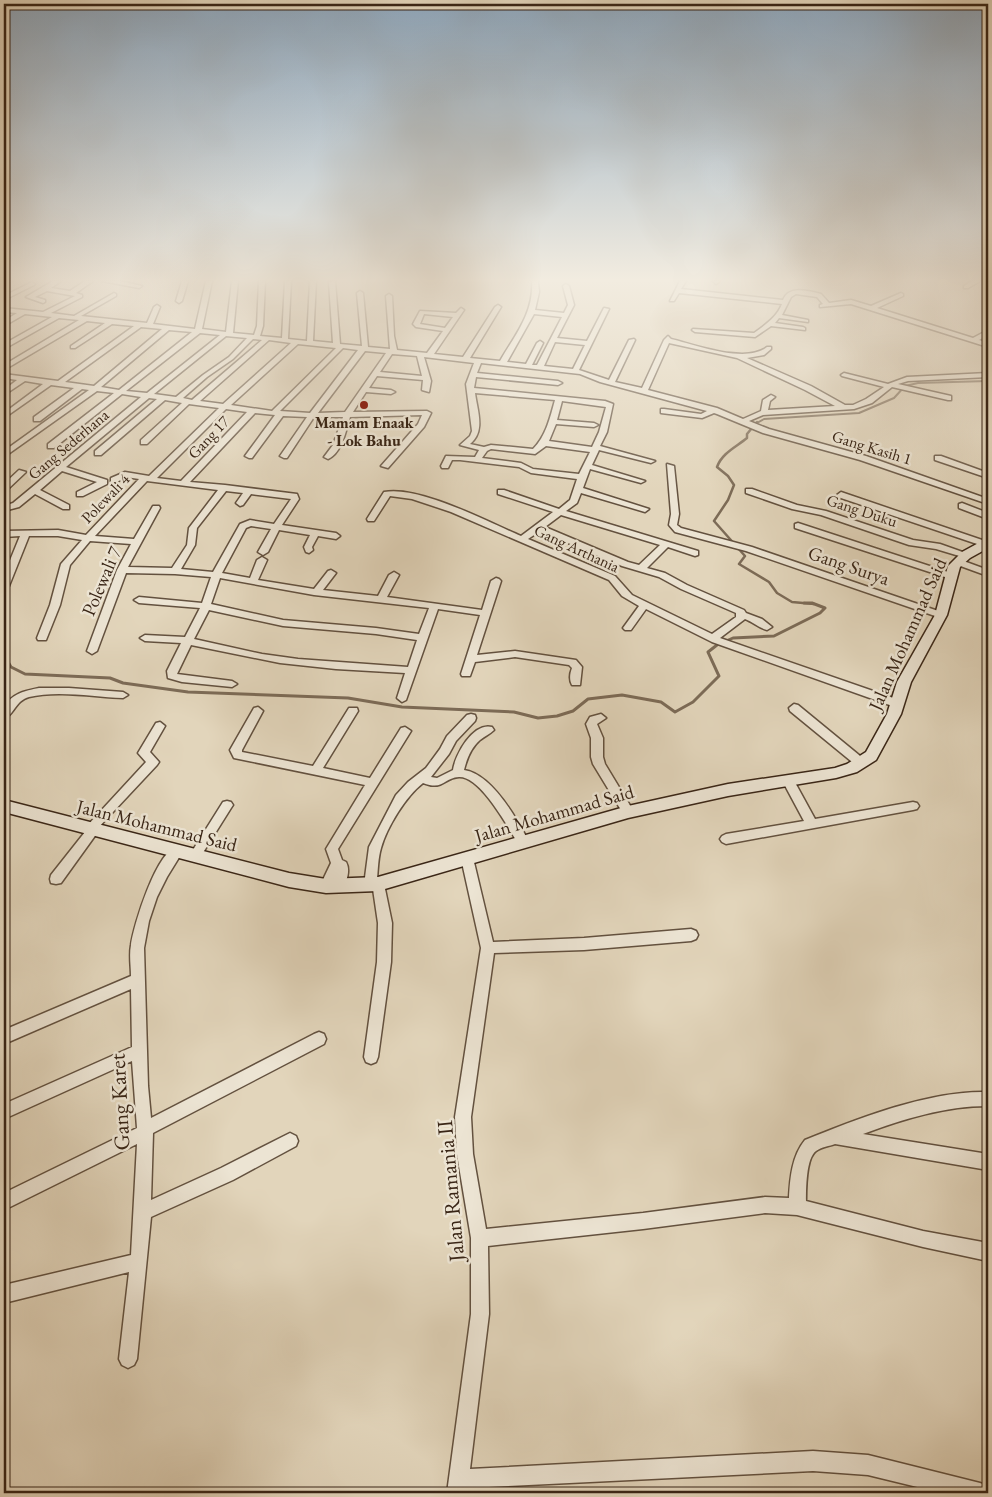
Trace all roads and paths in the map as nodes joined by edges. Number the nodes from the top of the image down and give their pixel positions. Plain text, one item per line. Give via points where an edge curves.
1 (32, 351) edge
2 (104, 351) edge
3 (140, 351) edge
4 (173, 351) edge
5 (205, 351) edge
6 (236, 351) edge
7 (252, 351) edge
8 (286, 351) edge
9 (335, 351) edge
10 (362, 351) edge
11 (381, 351) edge
12 (433, 351) edge
13 (471, 351) edge
14 (510, 351) edge
15 (536, 351) edge
16 (548, 351) edge
17 (584, 351) edge
18 (627, 351) edge
19 (663, 351) edge
20 (714, 351) edge
21 (766, 351) edge
22 (392, 352) junction
23 (420, 355) junction
24 (429, 356) junction
25 (738, 357) junction
26 (465, 360) junction
27 (478, 361) junction
28 (502, 364) junction
29 (528, 366) junction
30 (4, 368) edge
31 (539, 368) junction
32 (575, 372) junction
33 (374, 374) junction
34 (472, 375) junction
35 (844, 375) dead end
36 (988, 375) edge
37 (4, 376) edge
38 (24, 378) junction
39 (426, 380) junction
40 (50, 382) junction
41 (60, 383) junction
42 (558, 383) dead end
43 (611, 383) junction
44 (81, 386) junction
45 (896, 386) junction
46 (96, 388) junction
47 (364, 390) junction
48 (426, 390) dead end
49 (470, 390) junction
50 (121, 391) junction
51 (644, 391) junction
52 (4, 392) edge
53 (391, 392) dead end
54 (148, 395) junction
55 (164, 397) junction
56 (770, 397) dead end
57 (559, 398) junction
58 (948, 398) dead end
59 (178, 399) junction
60 (191, 401) junction
61 (224, 407) junction
62 (844, 408) junction
63 (714, 410) junction
64 (252, 411) junction
65 (664, 411) dead end
66 (277, 413) junction
67 (764, 413) junction
68 (312, 415) junction
69 (347, 415) junction
70 (4, 416) edge
71 (36, 419) dead end
72 (553, 422) junction
73 (744, 422) junction
74 (594, 425) dead end
75 (144, 442) dead end
76 (544, 443) junction
77 (51, 446) dead end
78 (595, 448) junction
79 (484, 449) junction
80 (98, 454) dead end
81 (4, 455) edge
82 (249, 456) dead end
83 (284, 456) dead end
84 (328, 457) dead end
85 (938, 458) dead end
86 (477, 460) junction
87 (651, 460) dead end
88 (385, 466) dead end
89 (445, 466) dead end
90 (587, 466) junction
91 (670, 466) dead end
92 (61, 468) junction
93 (22, 472) dead end
94 (988, 476) edge
95 (582, 477) junction
96 (148, 479) junction
97 (114, 480) dead end
98 (641, 481) dead end
99 (184, 483) junction
100 (225, 487) junction
101 (4, 488) edge
102 (578, 489) junction
103 (34, 490) junction
104 (250, 490) junction
105 (748, 491) dead end
106 (501, 492) dead end
107 (80, 494) dead end
108 (842, 494) dead end
109 (988, 502) edge
110 (240, 503) dead end
111 (962, 506) dead end
112 (66, 507) dead end
113 (156, 508) dead end
114 (4, 509) edge
115 (645, 509) dead end
116 (560, 512) junction
117 (988, 516) edge
118 (371, 519) dead end
119 (276, 526) junction
120 (798, 526) dead end
121 (540, 528) junction
122 (26, 533) junction
123 (316, 533) junction
124 (4, 534) edge
125 (336, 536) dead end
126 (88, 538) junction
127 (522, 540) junction
128 (137, 542) junction
129 (987, 543) edge
130 (667, 544) junction
131 (309, 550) dead end
132 (696, 553) dead end
133 (4, 562) edge
134 (14, 562) junction
135 (958, 564) junction
136 (642, 568) junction
137 (122, 570) junction
138 (175, 571) junction
139 (331, 573) dead end
140 (988, 573) edge
141 (216, 575) junction
142 (394, 576) dead end
143 (252, 581) junction
144 (496, 581) dead end
145 (4, 586) edge
146 (317, 592) junction
147 (380, 599) junction
148 (139, 600) dead end
149 (644, 605) junction
150 (206, 606) junction
151 (434, 606) junction
152 (486, 613) junction
153 (742, 615) junction
154 (941, 615) junction
155 (767, 627) dead end
156 (628, 628) dead end
157 (42, 638) dead end
158 (146, 638) dead end
159 (422, 638) junction
160 (715, 639) junction
161 (189, 641) junction
162 (92, 651) dead end
163 (470, 659) junction
164 (410, 670) junction
165 (466, 674) dead end
166 (576, 683) dead end
167 (232, 684) dead end
168 (123, 695) dead end
169 (402, 698) dead end
170 (898, 704) junction
171 (794, 708) dead end
172 (258, 711) dead end
173 (353, 711) dead end
174 (4, 715) edge
175 (471, 718) dead end
176 (601, 718) dead end
177 (160, 726) dead end
178 (488, 730) dead end
179 (404, 731) dead end
180 (861, 763) junction
181 (316, 771) junction
182 (458, 773) junction
183 (422, 777) junction
184 (788, 780) junction
185 (374, 783) junction
186 (227, 805) dead end
187 (4, 806) edge
188 (913, 806) dead end
189 (628, 812) junction
190 (812, 824) junction
191 (92, 830) junction
192 (726, 839) dead end
193 (523, 842) junction
194 (177, 851) junction
195 (195, 856) junction
196 (467, 858) junction
197 (56, 879) dead end
198 (374, 884) junction
199 (331, 887) junction
200 (691, 935) dead end
201 (488, 948) junction
202 (139, 979) junction
203 (4, 1037) edge
204 (319, 1039) dead end
205 (139, 1051) junction
206 (371, 1057) dead end
207 (984, 1097) edge
208 (4, 1112) edge
209 (145, 1131) junction
210 (834, 1137) junction
211 (290, 1141) dead end
212 (988, 1162) edge
213 (4, 1202) edge
214 (797, 1207) junction
215 (142, 1213) junction
216 (479, 1238) junction
217 (988, 1252) edge
218 (137, 1262) junction
219 (4, 1294) edge
220 (128, 1359) dead end
221 (458, 1486) edge
222 (980, 1493) edge

1 - 30 street
2 - 41 street
3 - 46 street
4 - 50 street
5 - 54 street, Gang Sederhana
6 - 59 street
7 - 60 street
8 - 61 street, Polewali 4
9 - 66 street
10 - 68 street
11 - 22 street, Gang Kasih 1
12 - 24 street
13 - 26 street
14 - 28 street
15 - 29 street
16 - 31 street
17 - 32 street
18 - 43 street
19 - 51 street
20 - 25 street
21 - 25 street
22 - 23 street, Gang Kasih 1
22 - 33 street
23 - 24 street, Gang Kasih 1
23 - 39 street
24 - 26 street, Gang Kasih 1
25 - 62 street
26 - 27 street, Gang Kasih 1
27 - 28 street, Gang Kasih 1
27 - 34 street
28 - 29 street, Gang Kasih 1
29 - 31 street, Gang Kasih 1
31 - 32 street, Gang Kasih 1
32 - 43 street, Gang Kasih 1
33 - 39 street
33 - 47 street
34 - 42 street
34 - 49 street
35 - 45 street
36 - 45 street via 916,378
37 - 38 street
38 - 40 street
38 - 52 street
39 - 48 street
40 - 41 street
40 - 70 street
41 - 44 street
43 - 51 street, Gang Kasih 1
44 - 46 street
44 - 71 street
45 - 58 street
45 - 62 street via 869,401
46 - 50 street
46 - 81 street
47 - 53 street
47 - 69 street
49 - 57 street, Gang Arthania
49 - 79 street via 476,431 464,445
50 - 54 street
50 - 77 street
51 - 63 street, Gang Kasih 1
54 - 55 street
54 - 92 street, Gang Sederhana
55 - 59 street
55 - 80 street
56 - 67 street
57 - 72 street
57 - 78 street, Gang Arthania via 610,406
59 - 60 street
60 - 61 street
60 - 75 street
61 - 64 street
61 - 96 street, Polewali 4
62 - 67 street
63 - 65 street via 702,416
63 - 73 street, Gang Kasih 1
64 - 66 street
64 - 99 street, Gang 17
66 - 68 street
66 - 82 street
67 - 73 street
68 - 69 street
68 - 83 street
69 - 84 street via 337,445
69 - 88 street via 427,414
72 - 74 street
72 - 76 street
73 - 109 street, Gang Kasih 1 via 863,458
76 - 78 street
76 - 79 street via 535,452
78 - 87 street
78 - 90 street, Gang Arthania
79 - 86 street
85 - 94 street
86 - 89 street via 451,458
86 - 95 street
90 - 95 street, Gang Arthania
90 - 98 street
91 - 154 street, Gang Surya via 674,528 742,547
92 - 103 street, Gang Sederhana
92 - 107 street via 104,482
93 - 101 street
95 - 102 street, Gang Arthania
96 - 97 street via 126,474
96 - 99 street
96 - 126 street, Polewali 4
99 - 100 street
100 - 104 street
100 - 138 street via 193,528 191,545
102 - 115 street
102 - 116 street, Gang Arthania via 574,501
103 - 112 street
103 - 114 street, Gang Sederhana via 14,506
104 - 110 street
104 - 119 street via 294,496
105 - 135 street, Gang Duku via 912,543 936,546
106 - 116 street
108 - 129 street
111 - 117 street
113 - 128 street
116 - 121 street, Gang Arthania
116 - 130 street
118 - 127 street via 387,494 401,494 443,506
119 - 123 street
119 - 141 street via 244,525
119 - 143 street
120 - 135 street
121 - 127 street, Gang Arthania
121 - 136 street
122 - 124 street, Polewali 7
122 - 126 street, Polewali 7 via 58,533
122 - 134 street
123 - 125 street
123 - 131 street
126 - 128 street, Polewali 7
126 - 157 street, Polewali 4 via 64,568 55,605
127 - 149 street, Gang Arthania via 612,578 618,582 620,590
128 - 137 street, Polewali 7
129 - 135 street, Jalan Mohammad Said
130 - 132 street
130 - 136 street
133 - 134 street
134 - 145 street
135 - 140 street
135 - 154 street, Jalan Mohammad Said
136 - 153 street via 738,610
137 - 138 street
137 - 162 street, Polewali 7
138 - 141 street
139 - 146 street
141 - 143 street
141 - 150 street
142 - 147 street
143 - 146 street
144 - 152 street
146 - 147 street
147 - 151 street
148 - 150 street
149 - 156 street
149 - 160 street, Gang Arthania
150 - 159 street via 283,623
150 - 161 street
151 - 152 street
151 - 159 street
152 - 163 street
153 - 155 street
153 - 160 street
154 - 170 street, Jalan Mohammad Said via 904,682
158 - 161 street
159 - 164 street
160 - 170 street, Gang Arthania
161 - 164 street via 284,660
161 - 167 street via 172,676 182,680
163 - 165 street
163 - 166 street via 516,654 572,662 577,667
164 - 169 street
168 - 174 street via 26,694 15,700
170 - 180 street, Jalan Mohammad Said via 871,756
171 - 180 street
172 - 181 street via 236,753
173 - 181 street
175 - 183 street
176 - 189 street via 591,724 597,738 597,757
177 - 191 street via 144,753 153,762
178 - 182 street via 464,752
179 - 185 street
180 - 184 street, Jalan Mohammad Said via 836,773
181 - 185 street
182 - 183 street via 438,782
182 - 193 street via 468,775 486,789 504,810
183 - 198 street via 400,798 375,847 372,861
184 - 189 street, Jalan Mohammad Said
184 - 190 street
185 - 199 street via 333,847 337,863
186 - 195 street
187 - 191 street, Jalan Mohammad Said
188 - 190 street
189 - 193 street, Jalan Mohammad Said
190 - 192 street
191 - 194 street, Jalan Mohammad Said
191 - 197 street
193 - 196 street, Jalan Mohammad Said
194 - 195 street, Jalan Mohammad Said
194 - 202 street, Gang Karet via 155,885 143,916 138,948
195 - 199 street, Jalan Mohammad Said via 289,880
196 - 198 street, Jalan Mohammad Said
196 - 201 street, Jalan Ramania II
198 - 199 street, Jalan Mohammad Said
198 - 206 street via 384,923 384,962
200 - 201 street
201 - 216 street, Jalan Ramania II via 463,1117 465,1154
202 - 203 street
202 - 205 street, Gang Karet
204 - 209 street
205 - 208 street
205 - 209 street, Gang Karet
207 - 210 street via 963,1098
209 - 213 street
209 - 215 street, Gang Karet
210 - 212 street
210 - 214 street via 806,1149
211 - 215 street
214 - 216 street via 765,1205
214 - 217 street
215 - 218 street, Gang Karet
216 - 221 street, Jalan Ramania II via 480,1314
218 - 219 street
218 - 220 street, Gang Karet
221 - 222 street via 813,1461 868,1465

